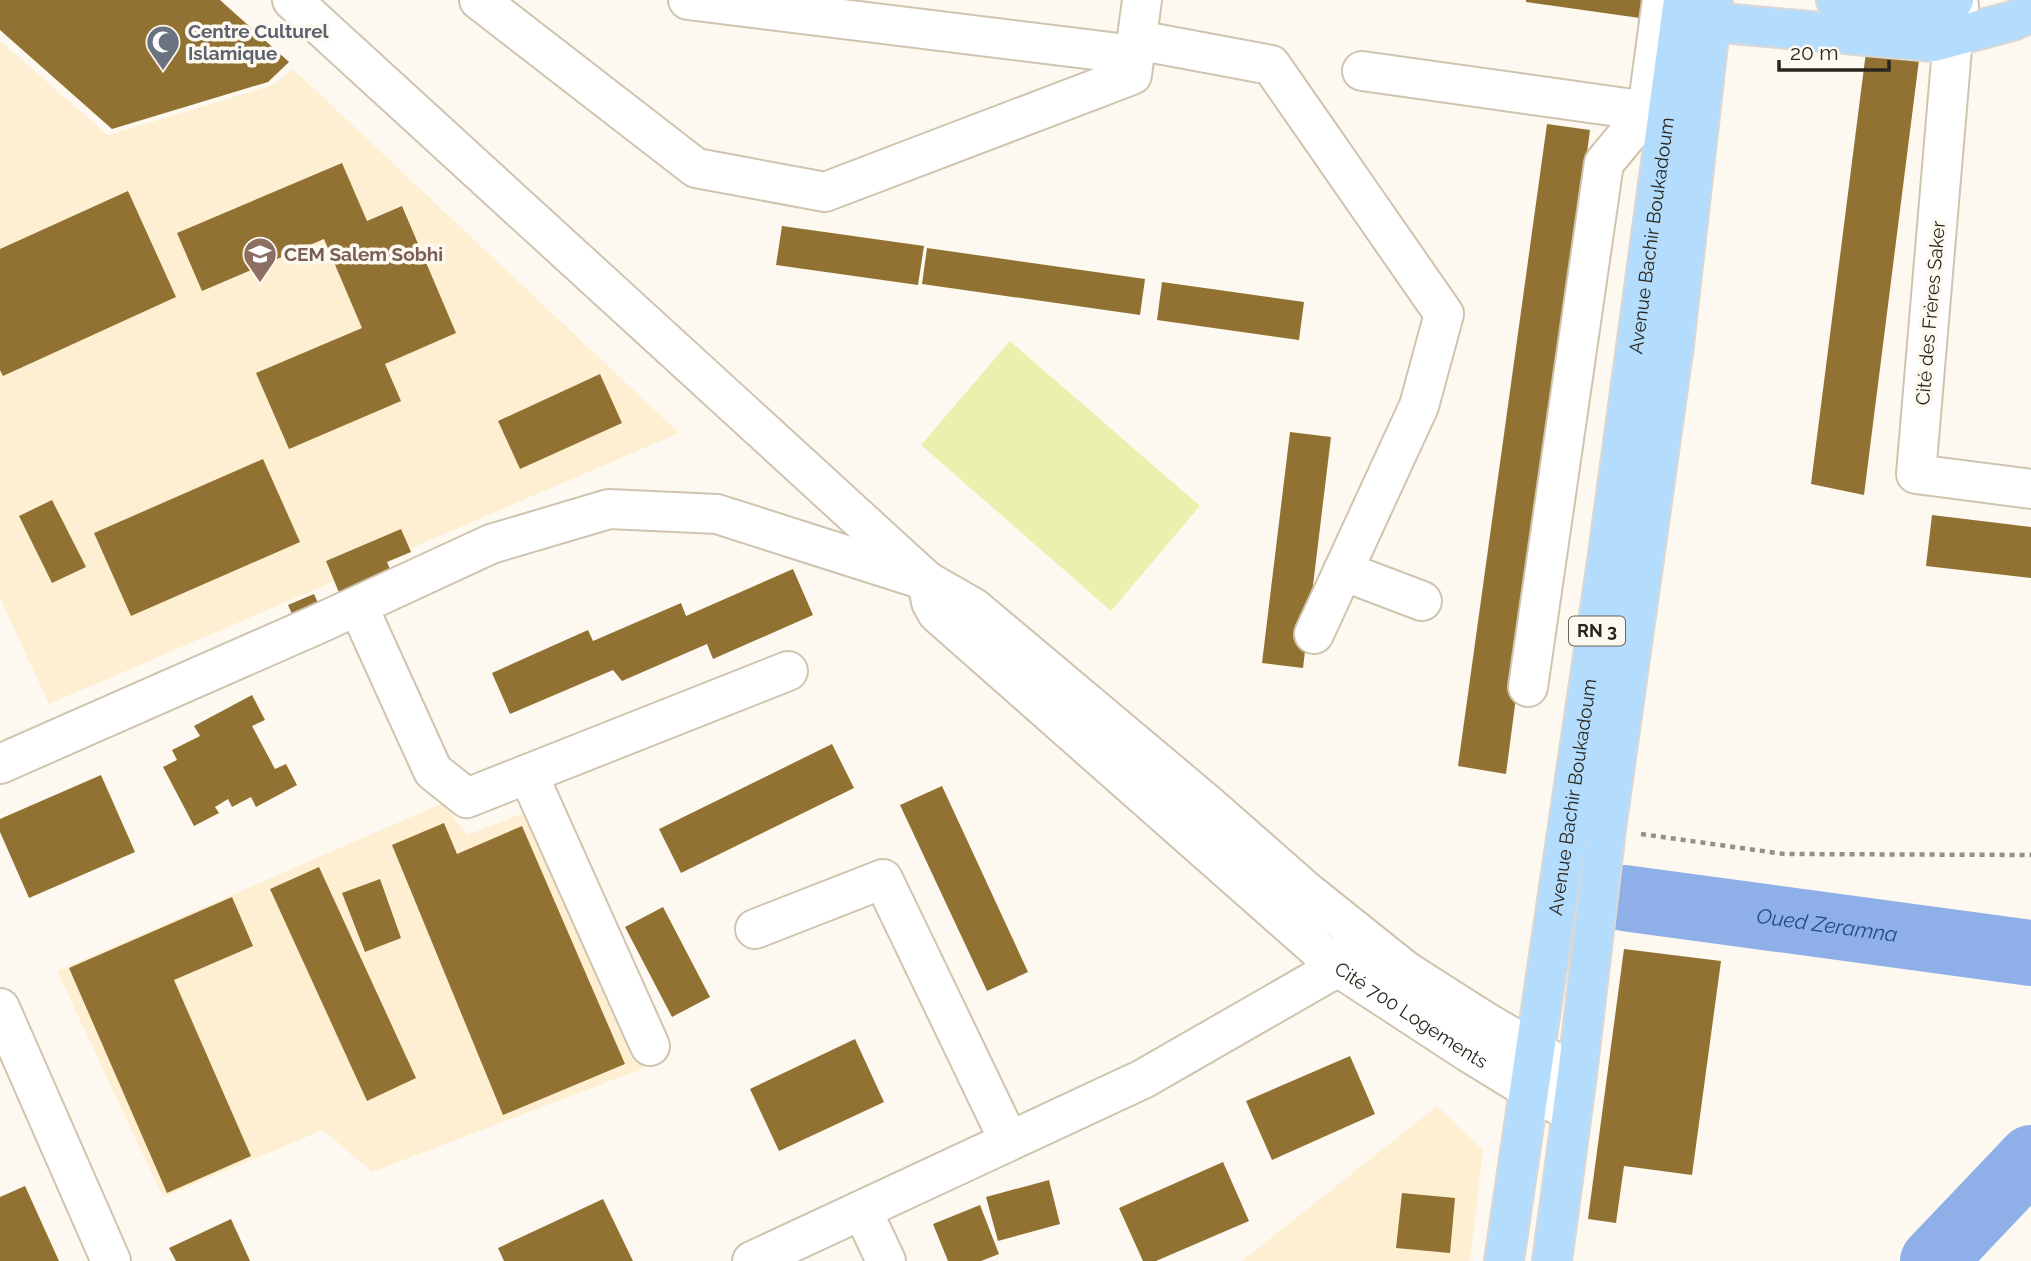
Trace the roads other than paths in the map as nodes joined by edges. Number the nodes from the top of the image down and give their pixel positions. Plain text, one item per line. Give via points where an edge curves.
1 (292, 0) edge
2 (480, 0) edge
3 (688, 0) edge
4 (1142, 0) edge
5 (1836, 0) edge
6 (1691, 4) edge
7 (1956, 12) edge
8 (2031, 13) edge
9 (1784, 29) junction
10 (1136, 48) junction
11 (1362, 71) dead end
12 (1705, 76) junction
13 (1647, 111) junction
14 (2031, 489) edge
15 (1343, 570) junction
16 (927, 581) junction
17 (1422, 601) dead end
18 (358, 606) junction
19 (1314, 634) dead end
20 (788, 671) dead end
21 (1528, 687) dead end
22 (0, 764) edge
23 (528, 774) junction
24 (755, 929) dead end
25 (1360, 933) junction
26 (1338, 967) junction
27 (1406, 971) junction
28 (1543, 1005) junction
29 (0, 1008) edge
30 (1477, 1037) junction
31 (650, 1046) dead end
32 (1535, 1051) junction
33 (1577, 1074) junction
34 (1530, 1090) junction
35 (1571, 1112) junction
36 (1009, 1141) junction
37 (1522, 1146) junction
38 (862, 1210) junction
39 (111, 1261) edge
40 (752, 1261) edge
41 (886, 1261) edge
42 (1504, 1261) edge
43 (1552, 1261) edge

1 - 16 street
2 - 10 street via 696,168 825,192 1132,75
3 - 10 street
4 - 10 street
5 - 7 main road
6 - 9 main road
6 - 12 main road, Avenue Bachir Boukadoum / RN 3
6 - 13 street
6 - 28 main road, Avenue Bachir Boukadoum / RN 3
7 - 8 main road via 2012,21
7 - 9 main road via 1934,42
7 - 14 street, Cité des Frères Saker via 1916,474
9 - 12 main road via 1733,49
10 - 15 street via 1271,65 1444,314 1419,406
11 - 13 street
12 - 33 main road, Avenue Bachir Boukadoum / RN 3
13 - 21 street via 1604,163
15 - 17 street
15 - 19 street
16 - 18 street via 717,514 609,509 491,544
16 - 25 street via 974,608
16 - 26 street via 937,613
18 - 22 street
18 - 23 street via 433,771 467,798
20 - 23 street
23 - 31 street
24 - 36 street via 883,879
25 - 26 street
25 - 27 street
26 - 27 street, Cité 700 Logements
26 - 30 street, Cité 700 Logements
26 - 36 street via 1143,1079
27 - 30 street, Cité 700 Logements
28 - 30 street via 1518,1023
28 - 32 main road, Avenue Bachir Boukadoum / RN 3
29 - 39 street
30 - 32 street, Cité 700 Logements
30 - 34 street, Cité 700 Logements
30 - 37 street
32 - 33 street, Cité 700 Logements
32 - 34 main road, Avenue Bachir Boukadoum / RN 3
33 - 35 main road, Avenue Bachir Boukadoum / RN 3
34 - 35 street, Cité 700 Logements
34 - 37 main road, Avenue Bachir Boukadoum / RN 3
35 - 43 main road, Avenue Bachir Boukadoum / RN 3
36 - 38 street
37 - 42 main road, Avenue Bachir Boukadoum / RN 3
38 - 40 street
38 - 41 street

